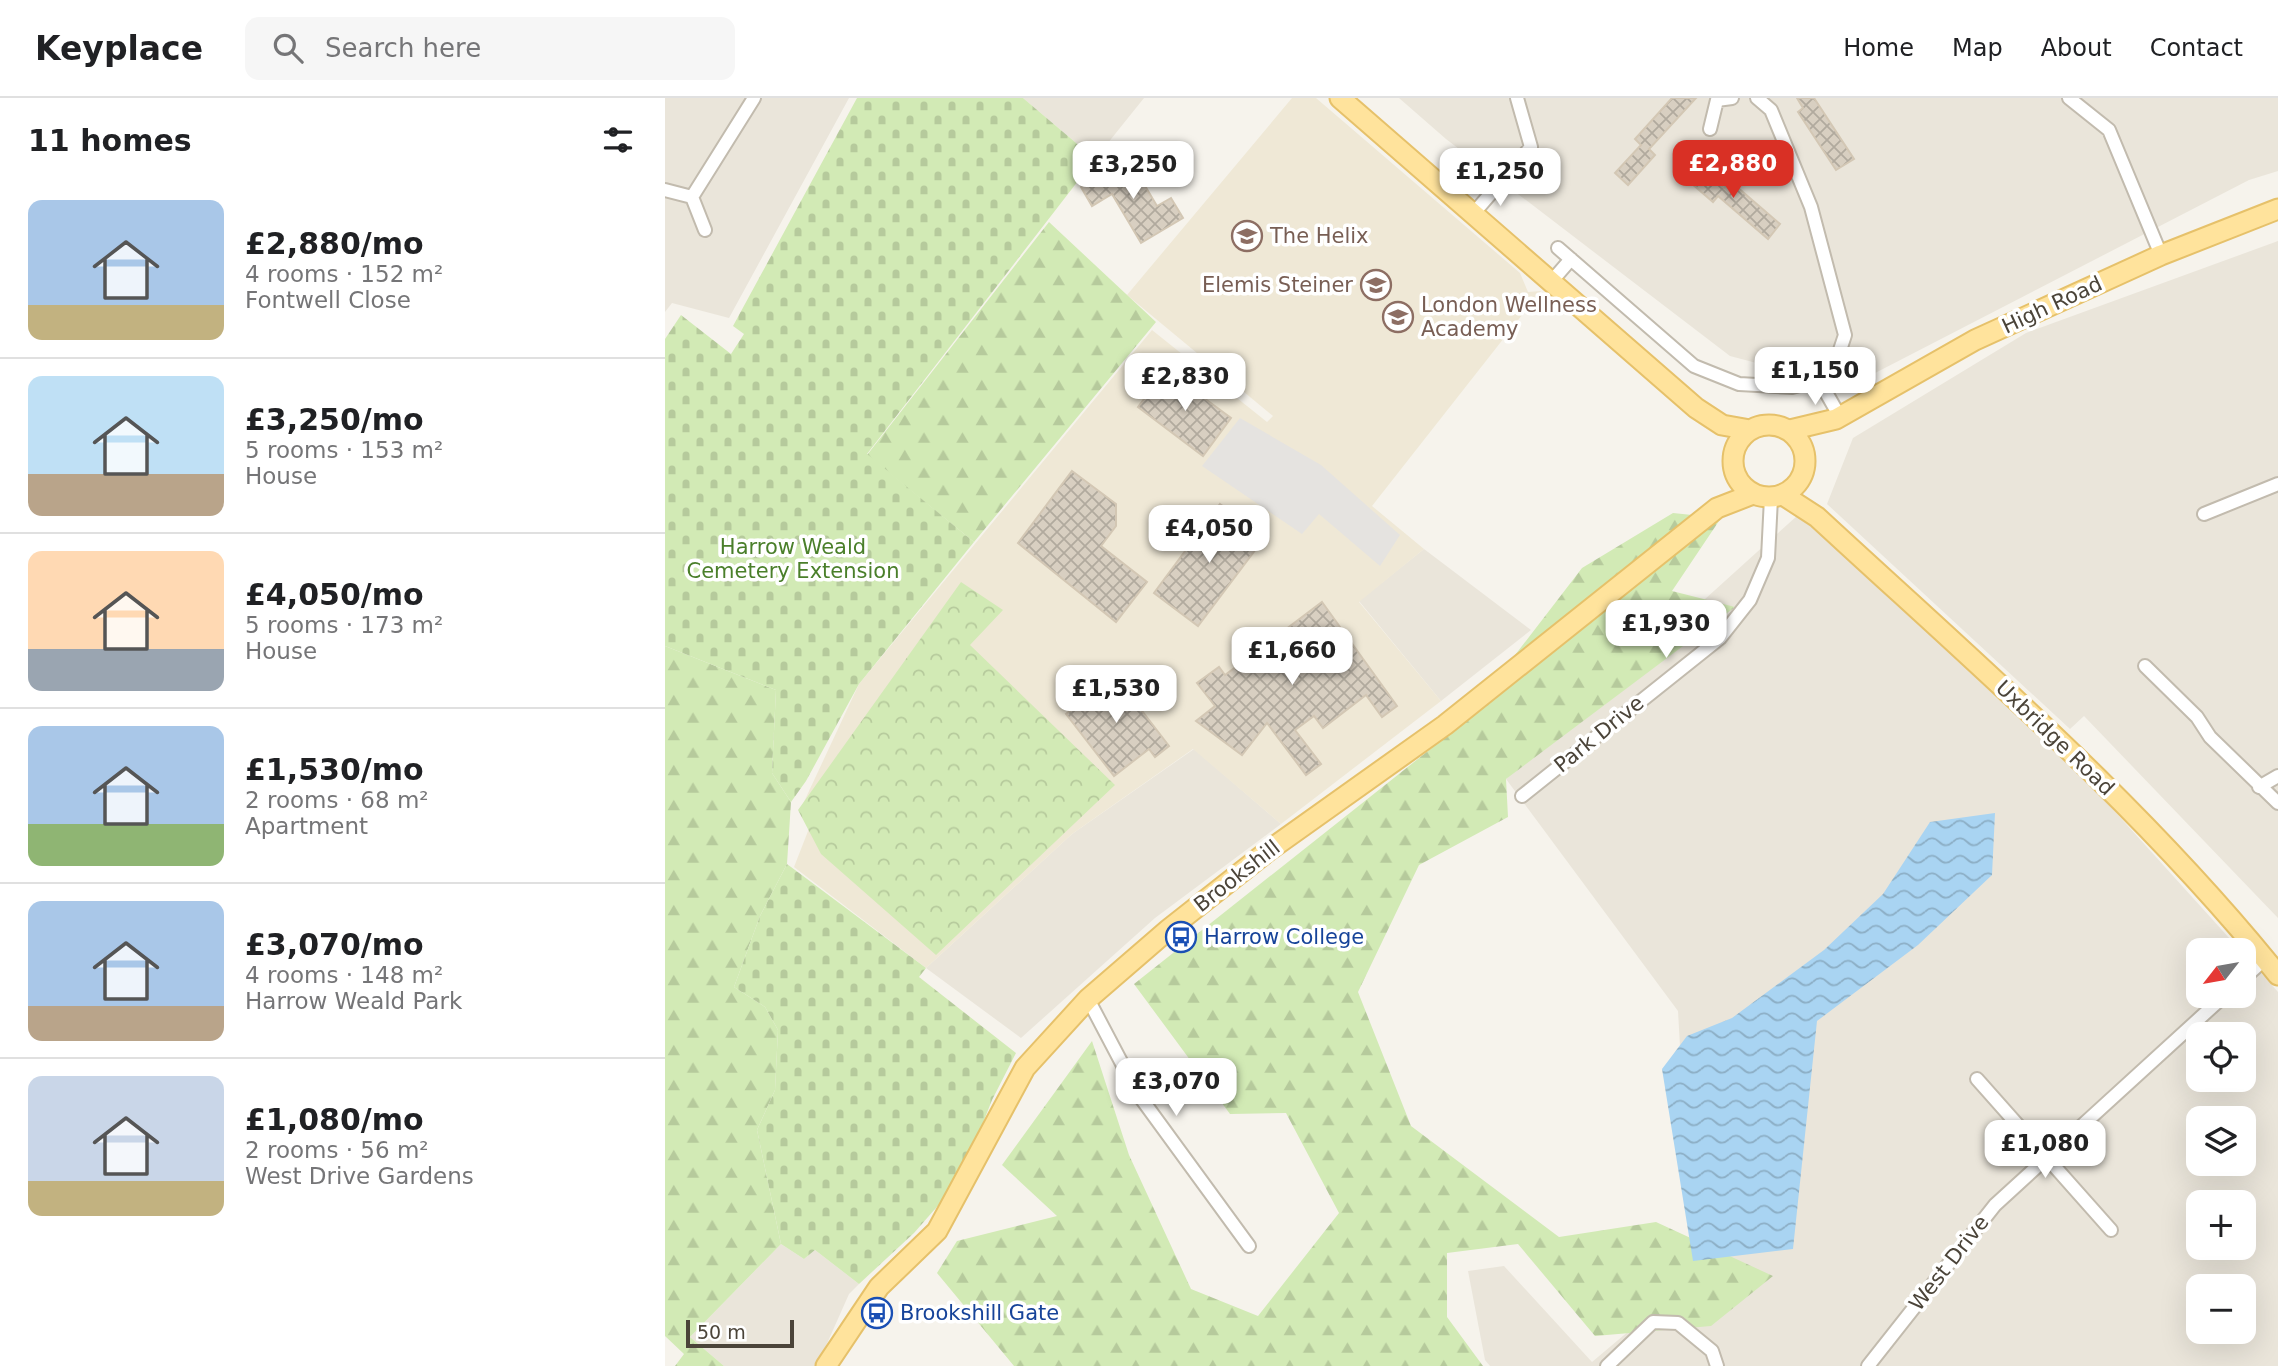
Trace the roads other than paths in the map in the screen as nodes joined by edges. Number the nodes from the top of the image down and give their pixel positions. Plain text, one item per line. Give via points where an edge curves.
1 (754, 98) edge
2 (1340, 98) edge
3 (1517, 98) edge
4 (1732, 98) edge
5 (1757, 98) edge
6 (2069, 98) edge
7 (1716, 99) edge
8 (1710, 130) dead end
9 (665, 190) edge
10 (692, 197) junction
11 (2278, 209) edge
12 (1473, 214) junction
13 (705, 230) dead end
14 (1558, 248) dead end
15 (2161, 255) junction
16 (1571, 259) junction
17 (1551, 282) junction
18 (1819, 380) junction
19 (1838, 418) junction
20 (1722, 425) junction
21 (1750, 430) junction
22 (1790, 430) junction
23 (1734, 451) junction
24 (1806, 455) junction
25 (1736, 476) junction
26 (1801, 480) junction
27 (2278, 484) edge
28 (1769, 496) junction
29 (1717, 508) junction
30 (2204, 514) dead end
31 (1817, 517) junction
32 (2145, 666) dead end
33 (2278, 776) edge
34 (2259, 787) junction
35 (1522, 796) dead end
36 (2278, 803) edge
37 (2265, 959) junction
38 (2256, 967) edge
39 (2278, 975) edge
40 (1088, 999) junction
41 (2211, 1008) edge
42 (1977, 1079) dead end
43 (2044, 1157) junction
44 (2111, 1230) dead end
45 (1249, 1246) dead end
46 (826, 1366) edge
47 (1607, 1366) edge
48 (1717, 1366) edge
49 (1868, 1366) edge

1 - 10 street
2 - 12 main road
3 - 12 street via 1531,147
4 - 7 street
5 - 18 street via 1771,110 1811,207 1845,335 1837,359
6 - 15 street via 2109,130
7 - 8 street
9 - 10 street
10 - 13 street
11 - 15 main road, High Road
12 - 17 main road
14 - 16 street
15 - 19 main road, High Road via 1975,340
16 - 17 street
16 - 18 street via 1694,366 1739,384 1792,387
17 - 20 main road via 1672,388
18 - 19 street
19 - 22 main road, High Road
19 - 24 main road, High Road
20 - 21 main road
20 - 23 main road
21 - 22 main road via 1766,424
21 - 23 main road
22 - 24 main road
23 - 25 main road
24 - 26 main road
25 - 28 main road
25 - 29 main road, Brookshill
26 - 28 main road
26 - 31 main road, Uxbridge Road
27 - 30 street
28 - 29 main road, Brookshill
28 - 31 main road, Uxbridge Road
28 - 35 street, Park Drive via 1768,558 1750,600 1720,638
29 - 40 main road, Brookshill via 1445,725 1187,914
31 - 37 main road, Uxbridge Road via 2164,843
32 - 34 street
33 - 34 street
34 - 36 street
37 - 38 street
37 - 39 main road, Uxbridge Road
40 - 45 street via 1138,1094
40 - 46 main road, Brookshill via 1025,1068 937,1231 879,1287
41 - 43 street, West Drive
42 - 43 street
43 - 44 street
43 - 49 street, West Drive via 1995,1205
47 - 48 street via 1653,1322 1678,1323 1712,1351

